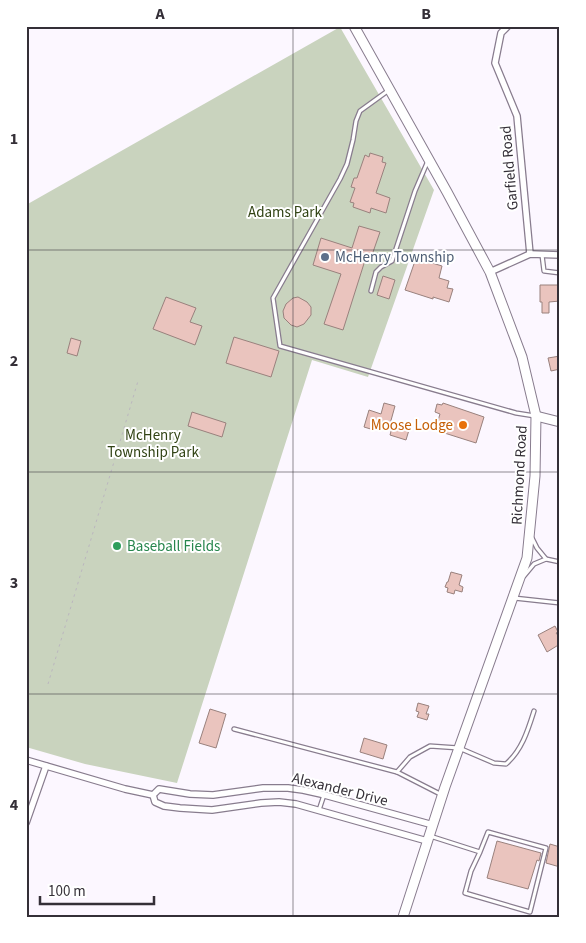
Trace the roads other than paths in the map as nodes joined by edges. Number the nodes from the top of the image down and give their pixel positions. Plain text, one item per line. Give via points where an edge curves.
1 (354, 26) edge
2 (508, 26) edge
3 (389, 90) junction
4 (429, 160) junction
5 (530, 254) junction
6 (542, 254) junction
7 (560, 255) edge
8 (490, 272) junction
9 (560, 273) edge
10 (371, 292) dead end
11 (536, 416) junction
12 (560, 422) edge
13 (530, 535) junction
14 (546, 559) junction
15 (560, 562) edge
16 (519, 581) junction
17 (513, 598) junction
18 (560, 603) edge
19 (534, 711) dead end
20 (234, 729) dead end
21 (459, 748) junction
22 (26, 760) edge
23 (46, 766) junction
24 (396, 772) junction
25 (324, 794) junction
26 (153, 795) junction
27 (442, 796) junction
28 (319, 810) junction
29 (26, 823) edge
30 (433, 825) junction
31 (428, 838) junction
32 (480, 852) junction
33 (403, 917) edge

1 - 3 main road, Richmond Road
2 - 5 street, Garfield Road via 501,33 495,63 517,116
3 - 4 main road, Richmond Road
3 - 11 lane via 360,111 340,179 272,298 280,346
4 - 8 main road, Richmond Road
4 - 10 lane via 415,190 392,261 376,272
5 - 6 street
5 - 8 street
6 - 7 street
6 - 9 lane via 544,271
8 - 11 main road, Richmond Road via 522,357
11 - 12 main road
11 - 13 main road, Richmond Road
13 - 14 lane
13 - 16 main road, Richmond Road via 528,558
14 - 15 lane
14 - 16 lane via 534,564
16 - 17 main road, Richmond Road
17 - 18 lane
17 - 21 main road, Richmond Road
19 - 21 lane via 527,735 514,758 506,764 494,763
20 - 24 lane
21 - 24 lane via 430,746 410,757
21 - 27 main road, Richmond Road
22 - 23 street, Alexander Drive
23 - 26 street, Alexander Drive
23 - 29 street
24 - 27 lane
25 - 26 street, Alexander Drive via 278,787 213,795 159,789
25 - 28 lane
25 - 30 street, Alexander Drive
26 - 28 street, Alexander Drive via 155,802 180,808 212,810 279,802
27 - 30 main road, Richmond Road
28 - 31 street, Alexander Drive
30 - 31 main road, Richmond Road
31 - 32 lane
31 - 33 main road, Richmond Road
32 - 32 lane via 465,893 530,912 546,848 488,832

